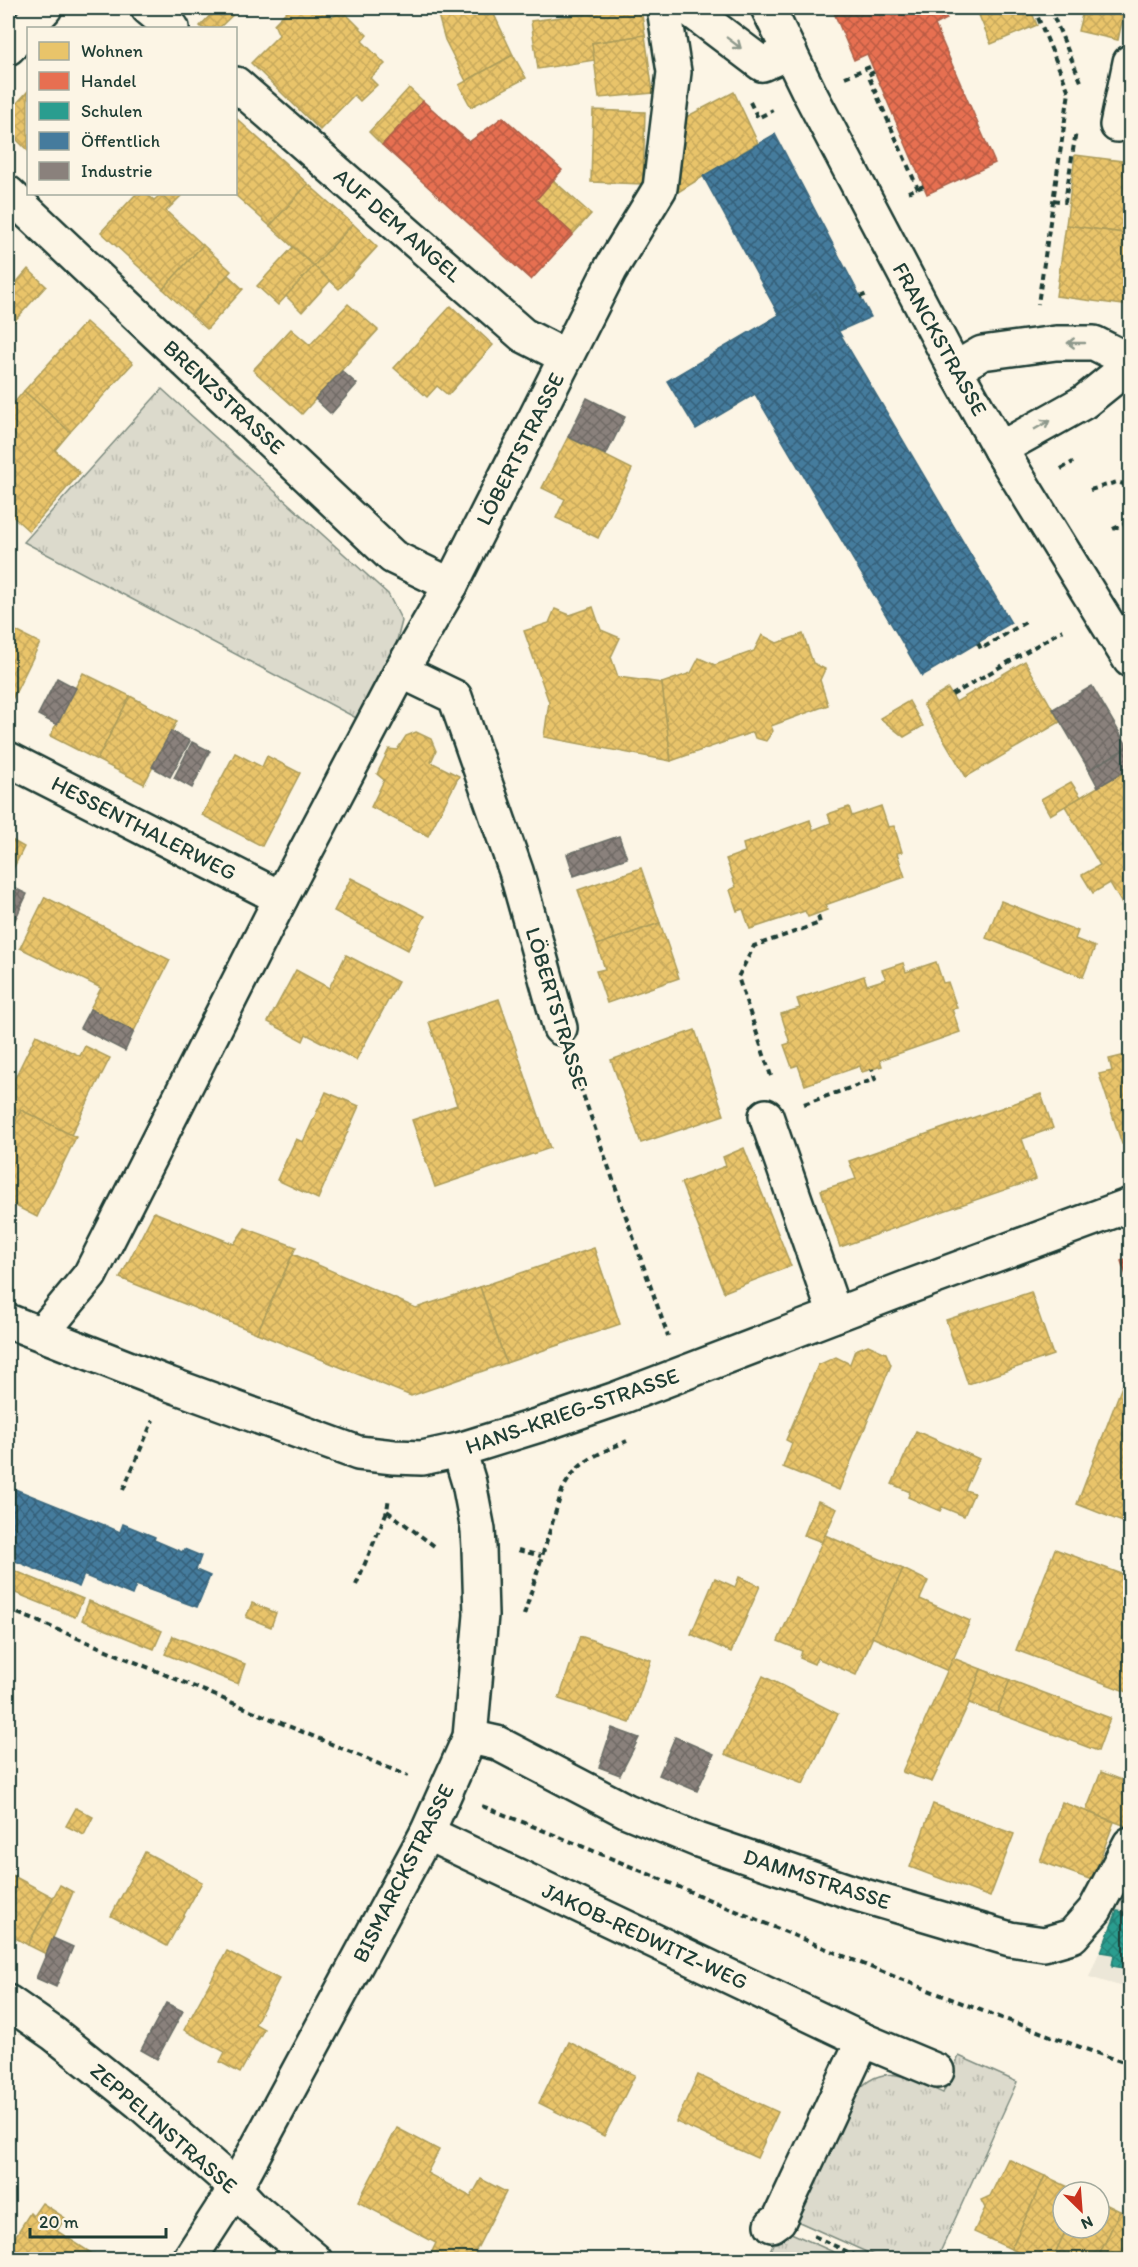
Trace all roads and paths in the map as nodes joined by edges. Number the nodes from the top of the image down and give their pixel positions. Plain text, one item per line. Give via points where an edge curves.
1 (45, 8) edge
2 (148, 8) edge
3 (664, 8) edge
4 (688, 8) edge
5 (768, 8) edge
6 (1034, 8) edge
7 (1050, 8) edge
8 (27, 27) edge
9 (27, 27) edge
10 (171, 27) edge
11 (8, 48) edge
12 (789, 52) junction
13 (1131, 62) edge
14 (872, 66) dead end
15 (865, 69) dead end
16 (874, 72) dead end
17 (237, 85) edge
18 (1085, 91) dead end
19 (1117, 125) dead end
20 (1075, 138) dead end
21 (924, 186) dead end
22 (8, 194) edge
23 (1053, 200) junction
24 (1037, 304) dead end
25 (566, 357) junction
26 (1131, 363) edge
27 (954, 369) junction
28 (1000, 449) junction
29 (1131, 486) edge
30 (1090, 490) dead end
31 (1131, 521) edge
32 (1113, 529) dead end
33 (450, 585) junction
34 (1029, 620) dead end
35 (1056, 634) dead end
36 (978, 643) dead end
37 (1131, 660) edge
38 (401, 671) junction
39 (952, 695) dead end
40 (8, 759) edge
41 (281, 898) junction
42 (817, 914) dead end
43 (560, 1028) joint
44 (872, 1070) dead end
45 (775, 1114) junction
46 (1131, 1204) edge
47 (835, 1315) junction
48 (8, 1321) edge
49 (42, 1333) junction
50 (682, 1374) junction
51 (169, 1384) junction
52 (634, 1438) dead end
53 (459, 1450) junction
54 (394, 1458) junction
55 (123, 1490) dead end
56 (356, 1584) dead end
57 (8, 1609) edge
58 (523, 1620) dead end
59 (470, 1737) junction
60 (445, 1792) junction
61 (427, 1833) junction
62 (1131, 1844) edge
63 (8, 2002) edge
64 (863, 2040) junction
65 (1131, 2064) edge
66 (937, 2071) dead end
67 (235, 2189) junction
68 (776, 2222) joint
69 (189, 2259) edge
70 (315, 2259) edge
71 (866, 2259) edge

1 - 9 street
2 - 10 street
3 - 25 street, LÖBERTSTRASSE via 674,72 660,188 610,270
4 -> 12 street via 762,64
5 - 12 street, FRANCKSTRASSE
6 - 23 path via 1069,92
7 - 18 path
8 - 11 street
12 - 27 street, FRANCKSTRASSE
13 - 19 street
14 - 15 path
16 - 21 path via 868,75 881,106 918,189
17 - 25 street, AUF DEM ANGEL via 523,335
20 - 23 path via 1065,202
22 - 33 street, BRENZSTRASSE via 393,557
23 - 24 path
25 - 33 street, LÖBERTSTRASSE
26 -> 27 street via 1094,343 1056,343 982,352
28 -> 26 street via 1084,402
27 - 28 street, FRANCKSTRASSE
28 - 37 street, FRANCKSTRASSE
29 - 30 path via 1117,482
31 - 32 path
33 - 38 street, LÖBERTSTRASSE
34 - 36 path via 981,649
35 - 39 path
38 - 41 street, LÖBERTSTRASSE
38 - 43 street, LÖBERTSTRASSE via 455,697 516,871
40 - 41 street, HESSENTHALERWEG
41 - 49 street, LÖBERTSTRASSE via 90,1275
42 - 45 path via 820,923 754,946 738,977
43 - 50 path, LÖBERTSTRASSE
44 - 45 path via 875,1079
45 - 47 street
46 - 47 street, HANS-KRIEG-STRASSE
47 - 50 street, HANS-KRIEG-STRASSE
48 - 49 street, HANS-KRIEG-STRASSE
49 - 51 street, HANS-KRIEG-STRASSE
50 - 53 street, HANS-KRIEG-STRASSE
51 - 54 street, HANS-KRIEG-STRASSE via 358,1453
51 - 55 path
52 - 58 path via 588,1460 568,1478
53 - 54 street, HANS-KRIEG-STRASSE via 422,1458
53 - 59 street, BISMARCKSTRASSE via 469,1483 479,1548 481,1615
54 - 56 path via 387,1511
57 - 60 path
59 - 60 street, BISMARCKSTRASSE
59 - 62 street, DAMMSTRASSE via 497,1743 627,1811 698,1840 854,1893 1010,1939 1044,1944 1072,1936 1095,1910
60 - 61 street, BISMARCKSTRASSE
60 - 65 path via 862,1964
61 - 64 street, JAKOB-REDWITZ-WEG
61 - 67 street, BISMARCKSTRASSE
63 - 67 street, ZEPPELINSTRASSE via 140,2103
64 - 66 street, JAKOB-REDWITZ-WEG
64 - 68 street
67 - 69 street, BISMARCKSTRASSE
67 - 70 street, ZEPPELINSTRASSE
68 - 71 path

